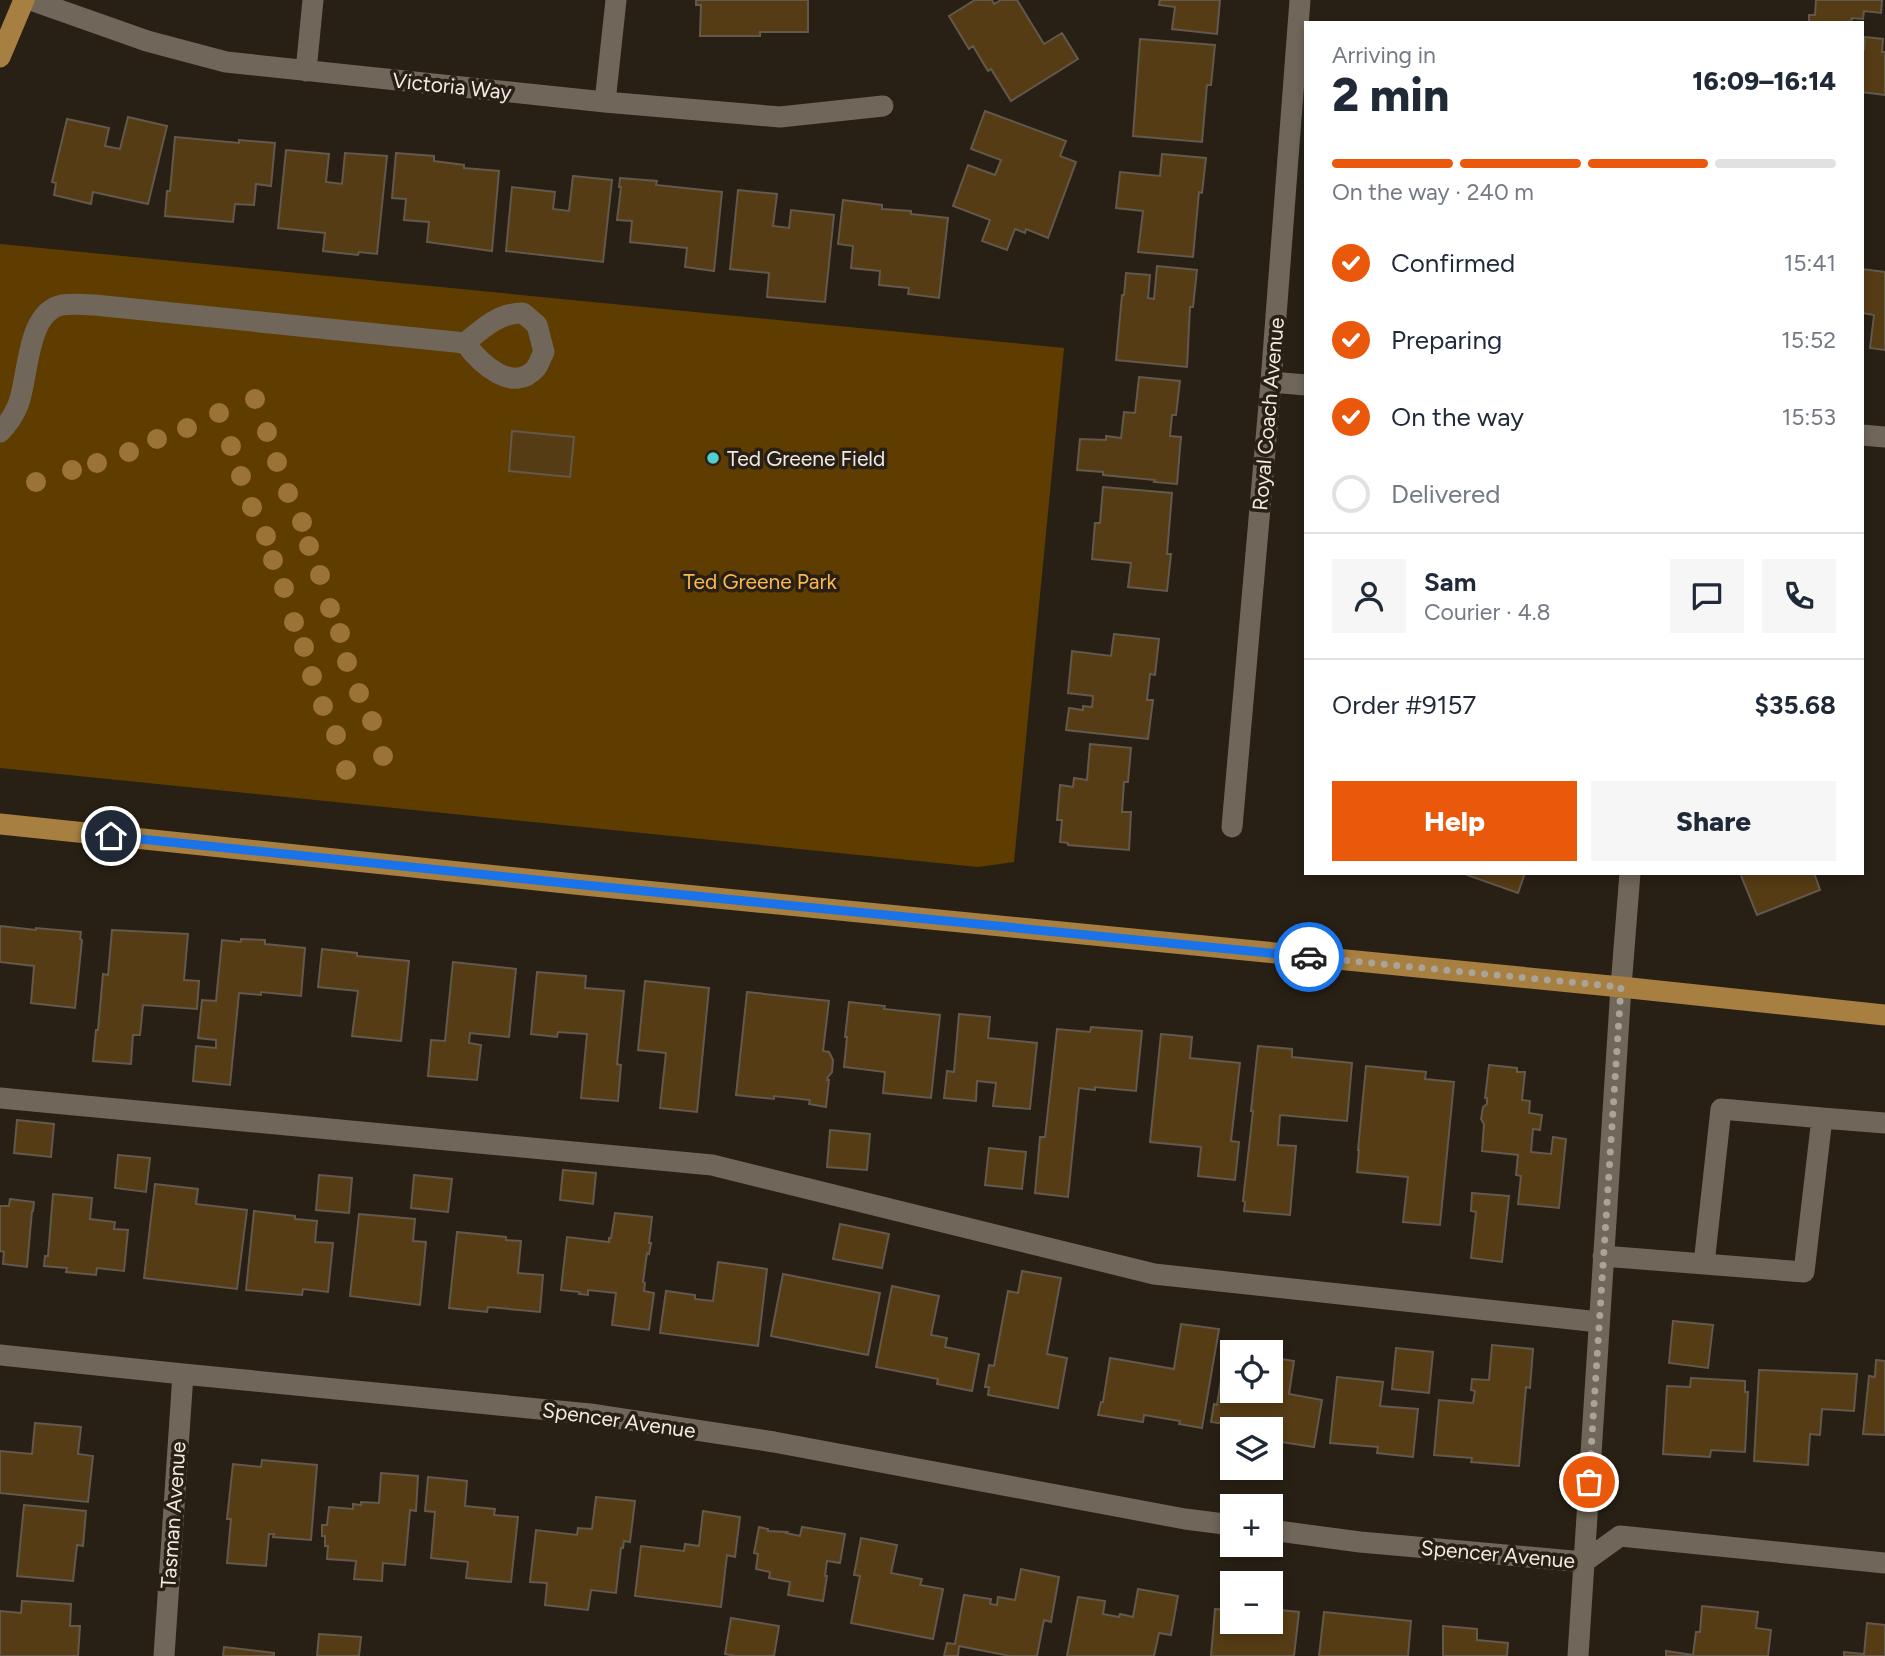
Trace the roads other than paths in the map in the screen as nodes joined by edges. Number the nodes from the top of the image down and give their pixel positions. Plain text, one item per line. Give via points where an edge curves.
1 (24, 0) edge
2 (31, 0) edge
3 (313, 0) edge
4 (616, 0) edge
5 (1300, 0) edge
6 (0, 57) edge
7 (306, 71) junction
8 (605, 102) junction
9 (883, 106) dead end
10 (465, 343) dead end
11 (1271, 382) junction
12 (1304, 385) edge
13 (0, 432) edge
14 (1864, 435) edge
15 (1885, 437) edge
16 (0, 824) edge
17 (1232, 827) dead end
18 (1630, 875) edge
19 (1621, 987) junction
20 (1885, 1015) edge
21 (0, 1098) edge
22 (1822, 1118) junction
23 (1885, 1123) edge
24 (1603, 1256) junction
25 (1704, 1264) junction
26 (1599, 1322) junction
27 (0, 1355) edge
28 (183, 1374) junction
29 (1220, 1523) edge
30 (1283, 1532) edge
31 (1584, 1562) junction
32 (1885, 1563) edge
33 (164, 1656) edge
34 (1578, 1656) edge

1 - 6 main road
2 - 7 street, Victoria Way via 147,41 226,62
3 - 7 street
4 - 8 street
5 - 11 street, Royal Coach Avenue
7 - 8 street, Victoria Way
8 - 9 street, Victoria Way via 780,117
10 - 13 street via 61,305 45,313 36,328 19,405
11 - 12 street
11 - 17 street, Royal Coach Avenue
14 - 15 street
16 - 19 main road
18 - 19 street
19 - 20 main road
19 - 24 street
21 - 26 street via 712,1165 1154,1274
22 - 23 street
22 - 25 street via 1804,1272
22 - 25 street via 1721,1109
24 - 25 street
24 - 26 street
26 - 31 street
27 - 28 street, Spencer Avenue
28 - 29 street, Spencer Avenue via 590,1413
28 - 33 street, Tasman Avenue
30 - 31 street, Spencer Avenue
31 - 32 street, Spencer Avenue via 1620,1536
31 - 34 street

